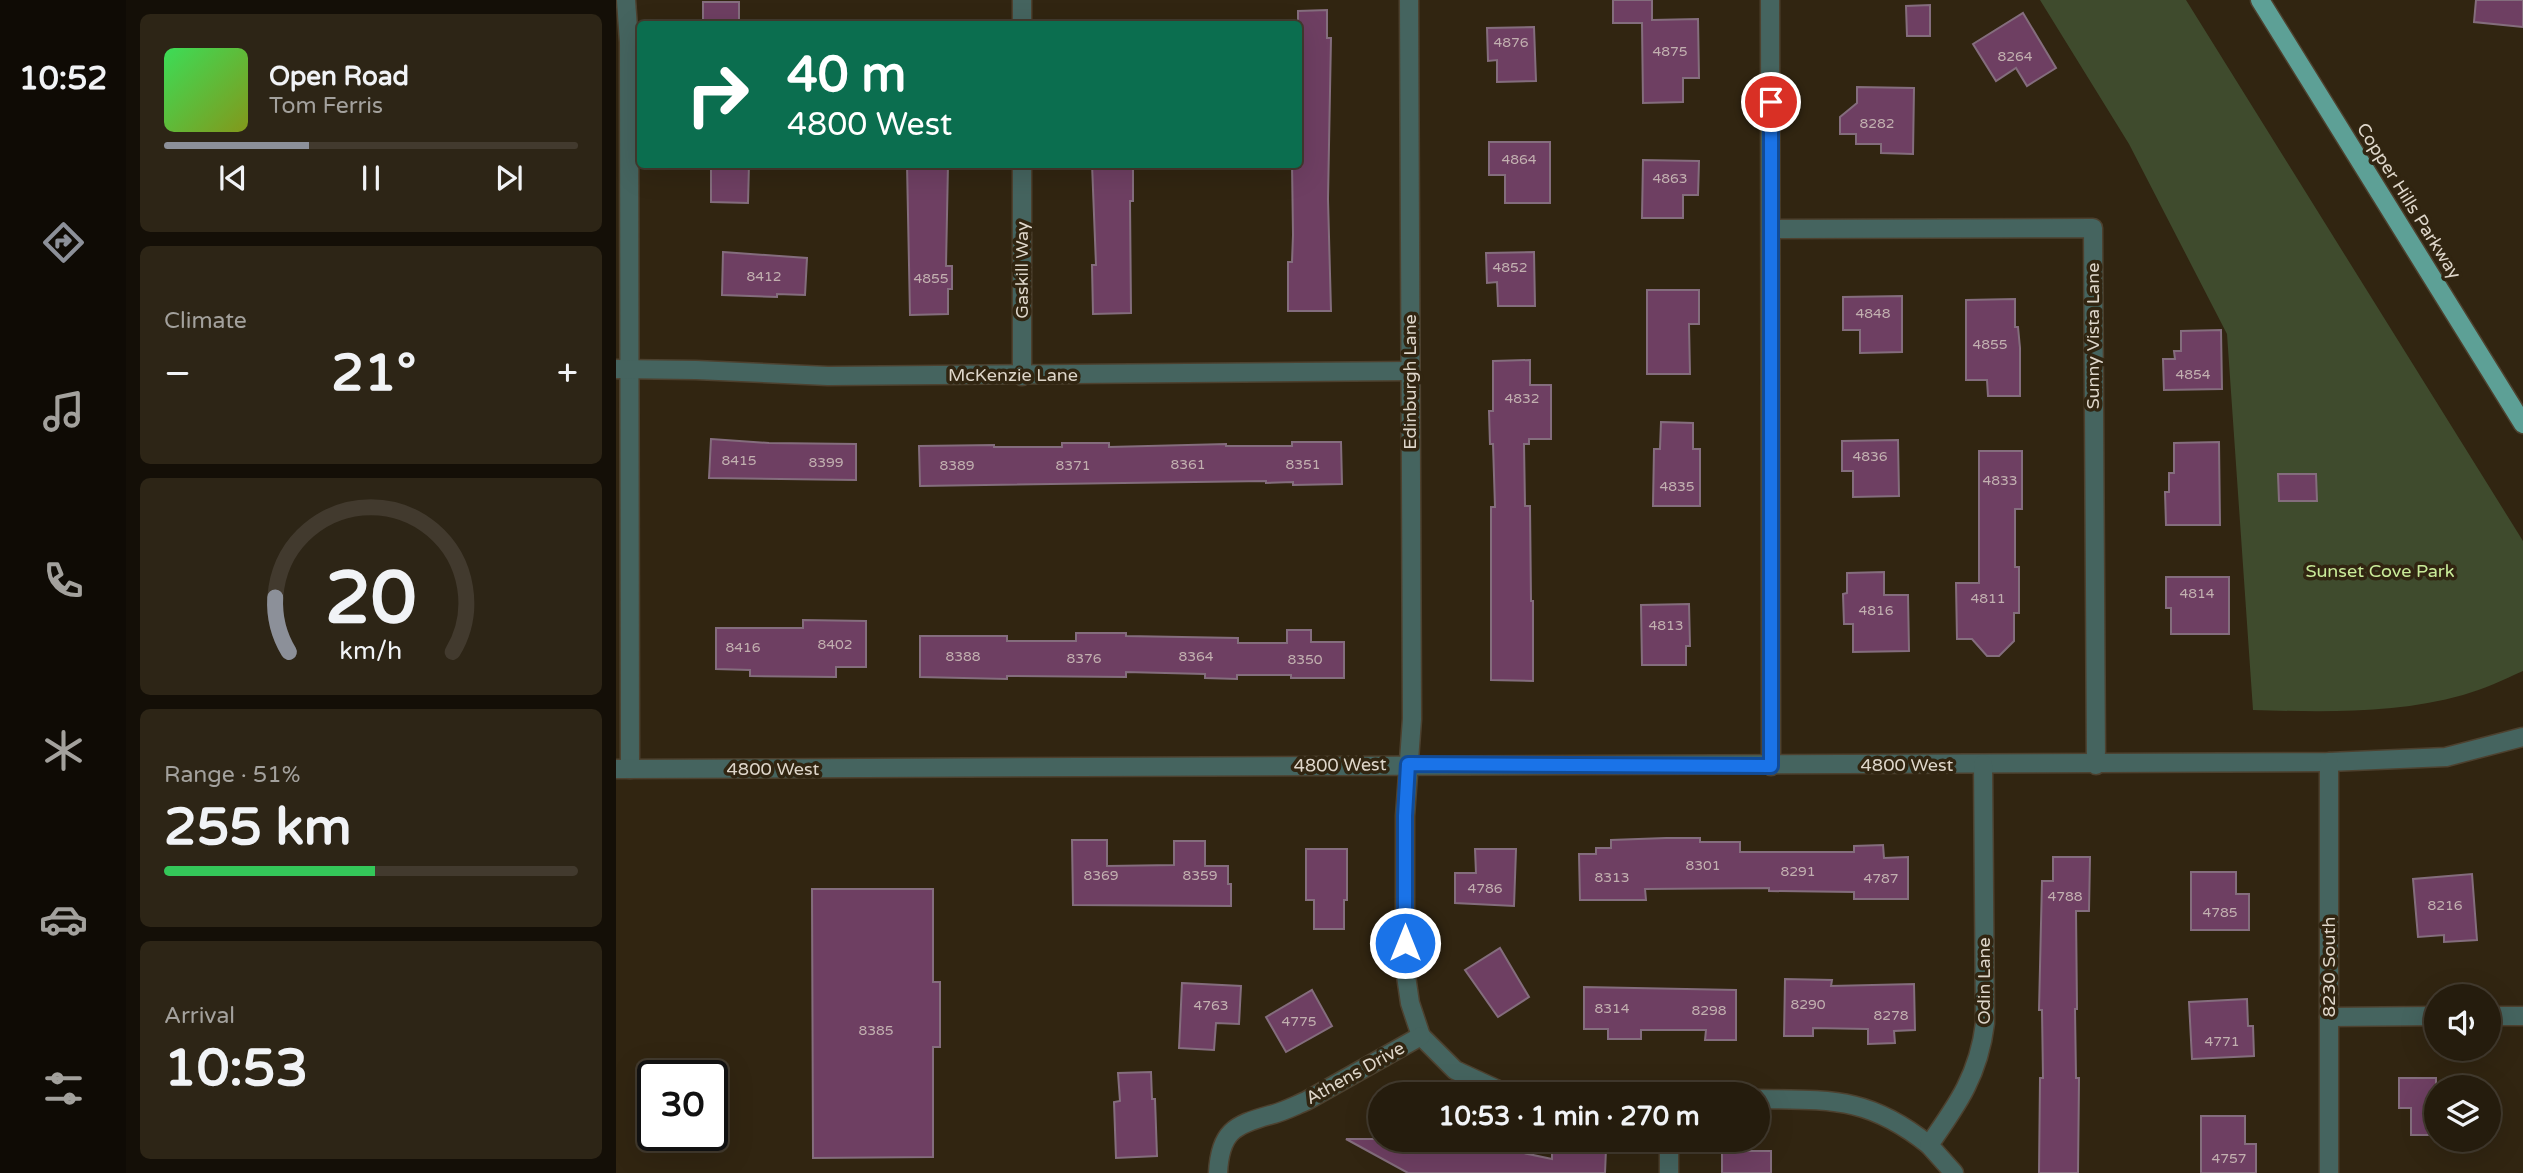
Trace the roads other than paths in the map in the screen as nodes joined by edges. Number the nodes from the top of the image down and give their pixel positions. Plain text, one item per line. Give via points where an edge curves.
1 (626, 0) edge
2 (1021, 0) edge
3 (1409, 0) edge
4 (1770, 0) edge
5 (2260, 0) edge
6 (1021, 21) edge
7 (1021, 168) edge
8 (1771, 229) junction
9 (623, 369) edge
10 (1410, 371) junction
11 (1021, 376) junction
12 (2523, 424) edge
13 (2523, 737) edge
14 (2329, 762) junction
15 (1408, 764) junction
16 (1983, 764) junction
17 (2096, 765) junction
18 (1771, 766) junction
19 (623, 769) edge
20 (2424, 1016) edge
21 (2501, 1016) edge
22 (2523, 1016) edge
23 (2329, 1017) junction
24 (1422, 1036) junction
25 (1481, 1082) edge
26 (1770, 1100) edge
27 (1928, 1145) junction
28 (1669, 1152) edge
29 (1218, 1173) edge
30 (1669, 1173) edge
31 (1954, 1173) edge
32 (2329, 1173) edge

1 - 9 street
2 - 6 street
3 - 10 street, Edinburgh Lane
4 - 8 street
5 - 12 main road, Copper Hills Parkway
7 - 11 street, Gaskill Way
8 - 17 street, Sunny Vista Lane via 2093,228
8 - 18 street
9 - 11 street, McKenzie Lane
9 - 19 street
10 - 11 street, McKenzie Lane
10 - 15 street, Edinburgh Lane via 1412,719
13 - 14 street, 4800 West via 2446,757
14 - 17 street, 4800 West
14 - 23 street, 8230 South
15 - 18 street, 4800 West
15 - 19 street, 4800 West
15 - 24 street, Athens Drive via 1405,969 1410,1003
16 - 17 street, 4800 West
16 - 18 street, 4800 West
16 - 27 street, Odin Lane via 1982,1047 1959,1103
20 - 23 street
21 - 22 street
23 - 32 street, 8230 South
24 - 25 street via 1455,1070
24 - 29 street, Athens Drive via 1306,1101 1233,1129 1224,1141
26 - 27 street via 1818,1100 1861,1107 1889,1117
27 - 31 street
28 - 30 street

